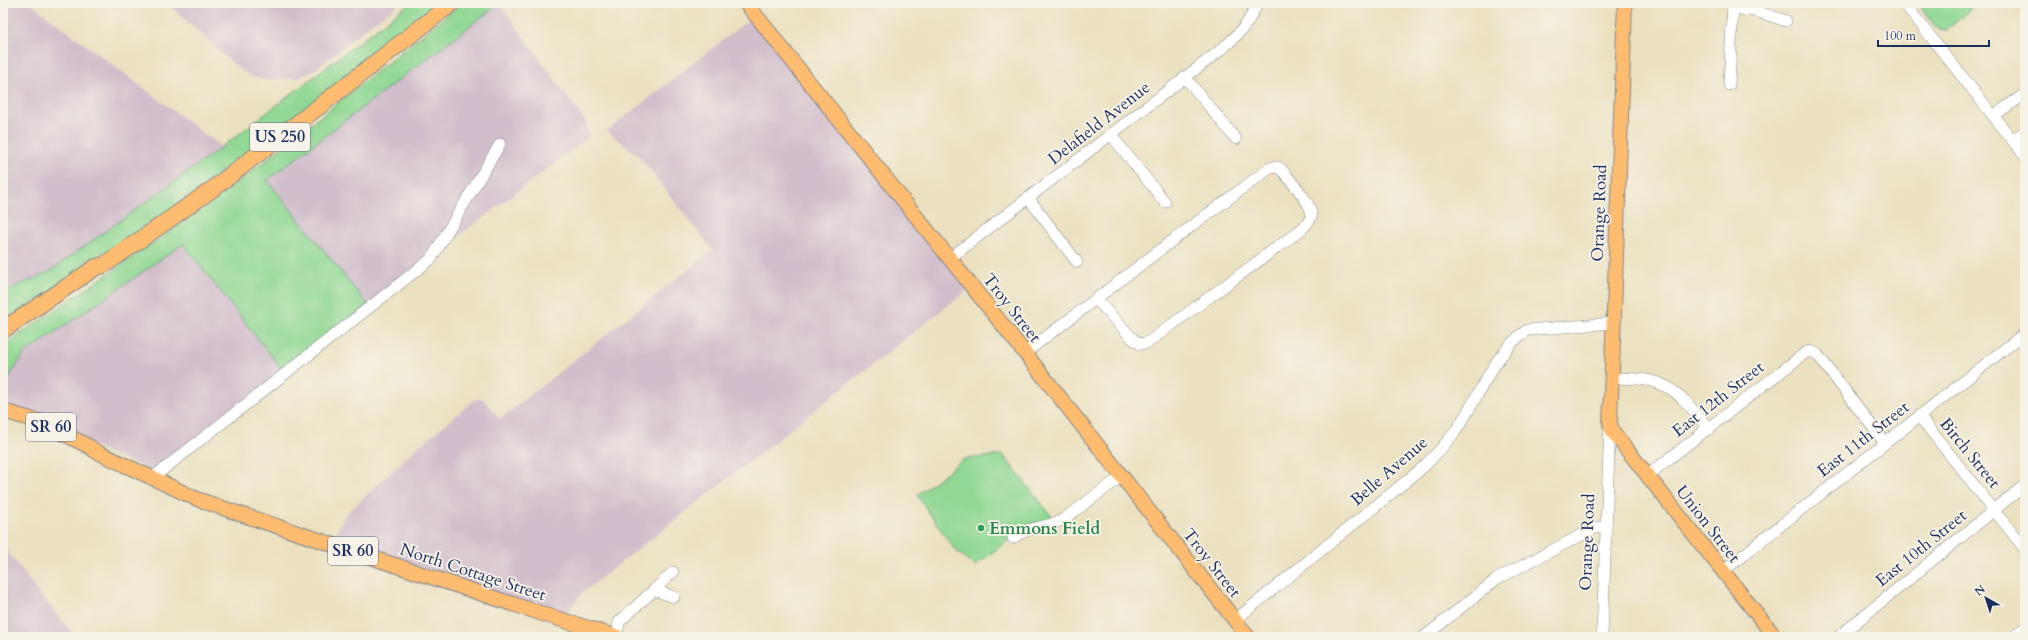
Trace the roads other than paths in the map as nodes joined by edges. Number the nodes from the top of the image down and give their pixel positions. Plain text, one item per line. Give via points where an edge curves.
1 (452, 3) edge
2 (746, 3) edge
3 (1257, 3) edge
4 (1626, 3) edge
5 (1904, 3) edge
6 (1733, 6) edge
7 (1786, 21) dead end
8 (1185, 77) junction
9 (1729, 85) dead end
10 (2025, 94) edge
11 (1993, 116) junction
12 (2025, 131) edge
13 (1111, 134) junction
14 (1236, 139) dead end
15 (2013, 141) junction
16 (500, 144) dead end
17 (2025, 156) edge
18 (1029, 199) junction
19 (1165, 202) dead end
20 (950, 258) junction
21 (1077, 262) dead end
22 (104, 265) junction
23 (1096, 299) junction
24 (38, 307) junction
25 (1613, 323) junction
26 (3, 326) edge
27 (3, 330) edge
28 (2025, 333) edge
29 (3, 340) edge
30 (1025, 353) junction
31 (1611, 378) junction
32 (3, 411) edge
33 (1919, 416) junction
34 (3, 419) edge
35 (1612, 428) junction
36 (1708, 429) junction
37 (1885, 443) junction
38 (95, 451) junction
39 (1122, 476) junction
40 (1647, 476) junction
41 (151, 479) junction
42 (2025, 486) edge
43 (1994, 510) junction
44 (1606, 527) junction
45 (1013, 538) dead end
46 (2025, 549) edge
47 (1723, 571) junction
48 (673, 572) dead end
49 (654, 590) junction
50 (674, 597) dead end
51 (1234, 621) junction
52 (2025, 628) edge
53 (617, 637) edge
54 (1248, 637) edge
55 (1424, 637) edge
56 (1602, 637) edge
57 (1775, 637) edge
58 (1838, 637) edge
59 (2013, 637) edge

1 - 22 highway, US 250 via 214,188
2 - 20 main road, Troy Street
3 - 8 street, Delafield Avenue via 1237,36
4 - 25 main road, Orange Road
5 - 11 street
6 - 7 street
6 - 9 street
8 - 13 street, Delafield Avenue
8 - 14 street
10 - 11 street
11 - 15 street
12 - 15 street
13 - 18 street, Delafield Avenue
13 - 19 street
15 - 17 street
16 - 41 street via 431,259
18 - 20 street, Delafield Avenue
18 - 21 street
20 - 30 main road, Troy Street
22 - 24 highway, US 250 via 96,267
22 - 29 highway, US 250 via 101,273
23 - 23 street via 1133,339 1140,344 1147,343 1298,232 1310,219 1312,212 1281,169 1274,167 1185,230
23 - 30 street
24 - 26 highway via 26,311
24 - 27 highway
25 - 31 main road, Orange Road
25 - 51 street, Belle Avenue via 1527,330 1520,335 1511,343 1457,429 1439,452
28 - 33 street, East 11th Street
30 - 39 main road, Troy Street
31 - 35 main road, Orange Road
31 - 36 street via 1647,379 1668,387 1680,396
32 - 38 main road, North Cottage Street / SR 60 via 41,422
33 - 37 street, East 11th Street
33 - 43 street, Birch Street
34 - 38 main road, North Cottage Street / SR 60 via 89,452
35 - 40 main road, Union Street
35 - 44 street, Orange Road
36 - 37 street, East 12th Street via 1805,353 1811,351 1818,354
36 - 40 street, East 12th Street
37 - 47 street, East 11th Street
38 - 41 main road, North Cottage Street / SR 60
39 - 45 street via 1064,519 1054,524 1026,530
39 - 51 main road, Troy Street
40 - 47 main road, Union Street
41 - 53 main road, North Cottage Street / SR 60 via 243,515
42 - 43 street, East 10th Street
43 - 46 street, Birch Street
43 - 58 street, East 10th Street
44 - 55 street via 1595,528 1507,572
44 - 56 street, Orange Road
47 - 57 main road, Union Street
48 - 49 street
49 - 50 street
49 - 53 street via 619,622
51 - 54 main road, Troy Street
52 - 59 street

